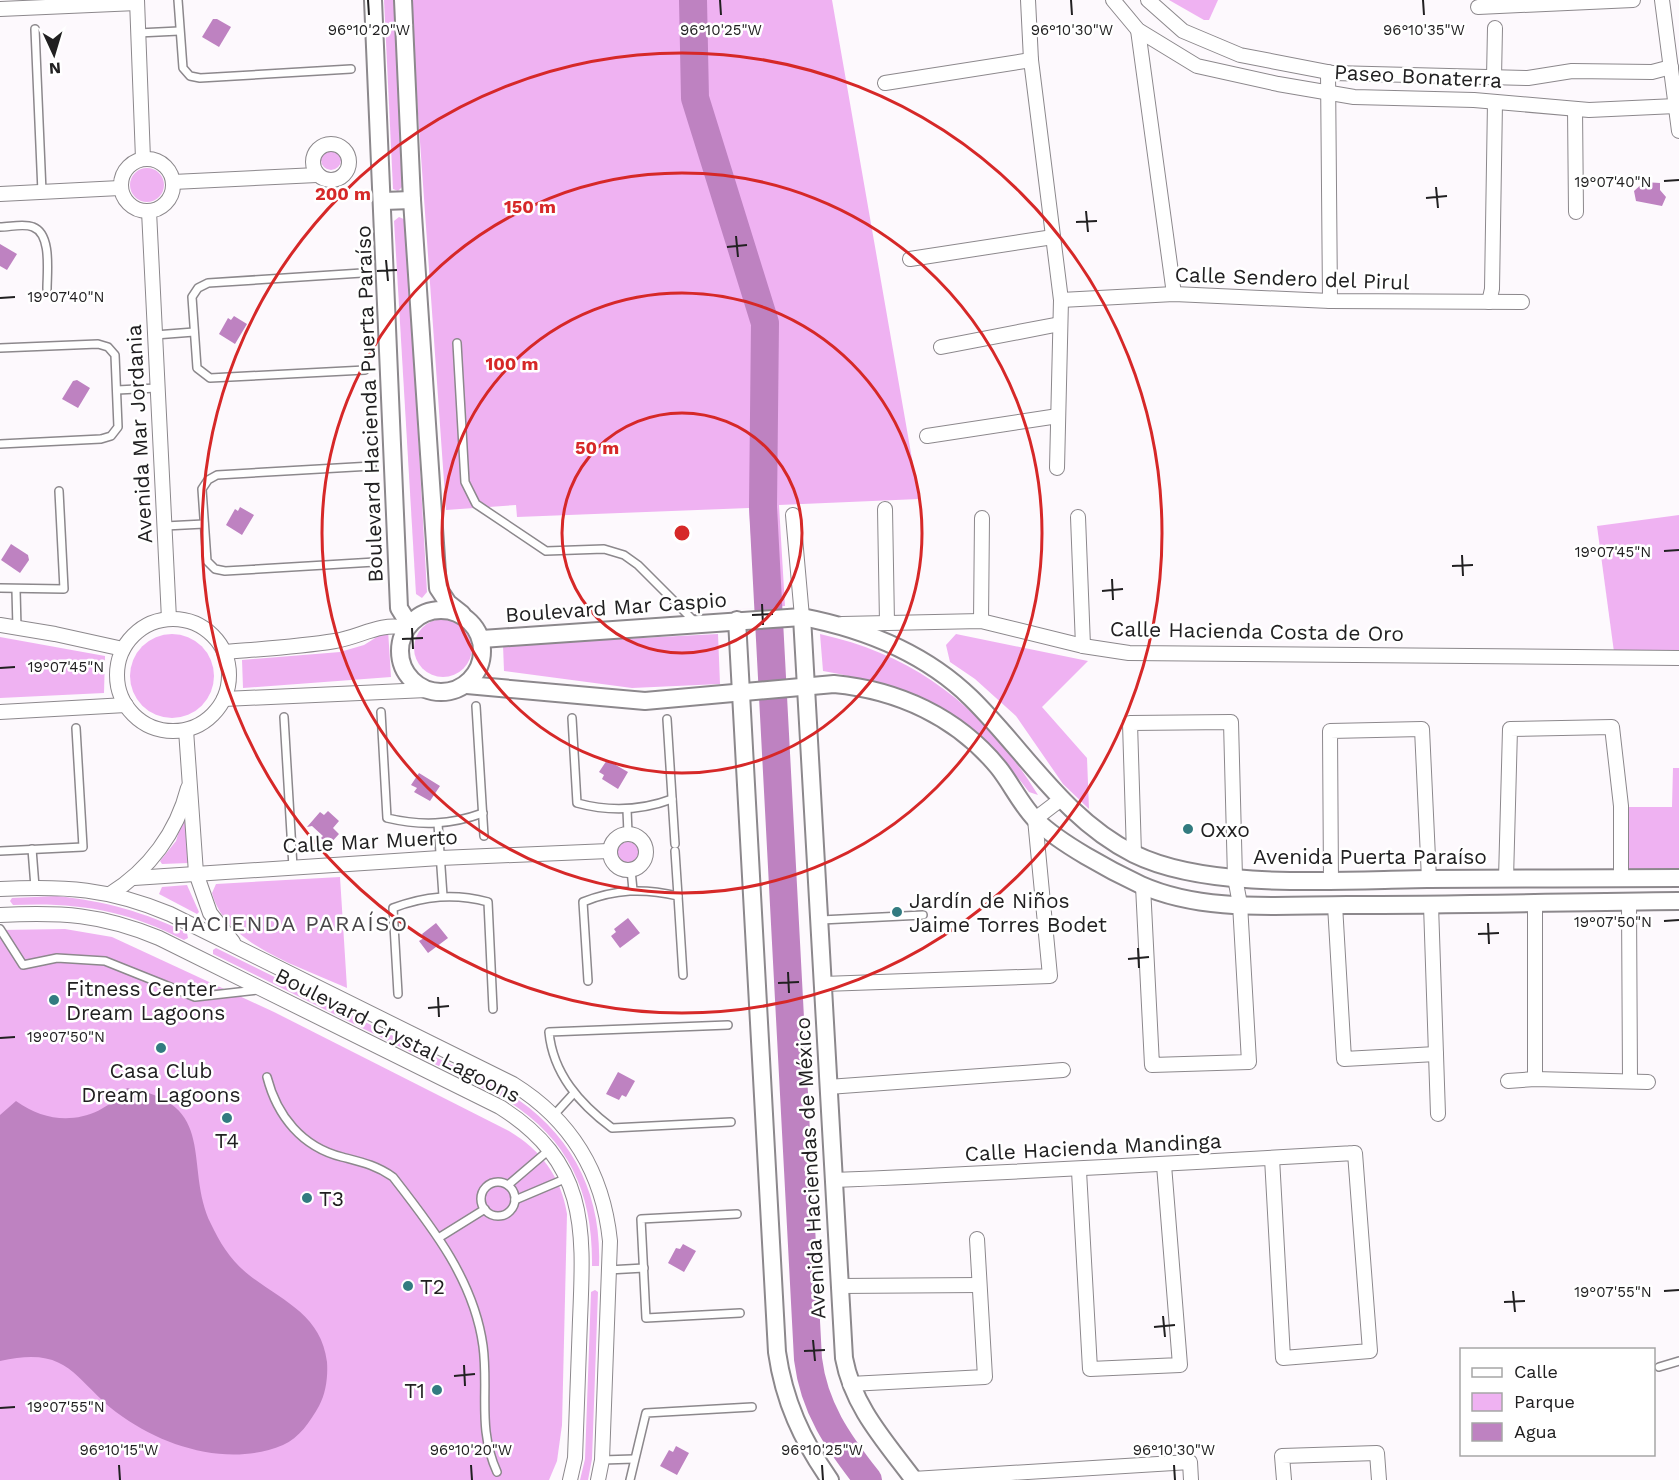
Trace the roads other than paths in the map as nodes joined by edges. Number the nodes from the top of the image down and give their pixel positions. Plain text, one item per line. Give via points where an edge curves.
1 (178, 0) edge
2 (374, 0) edge
3 (403, 0) edge
4 (1028, 0) edge
5 (1113, 0) edge
6 (1148, 0) edge
7 (1633, 0) edge
8 (1662, 0) edge
9 (137, 2) edge
10 (1554, 2) edge
11 (1478, 7) dead end
12 (0, 9) edge
13 (1495, 28) dead end
14 (35, 29) dead end
15 (1138, 30) junction
16 (179, 31) junction
17 (138, 33) junction
18 (1031, 60) junction
19 (1671, 67) junction
20 (351, 69) dead end
21 (1328, 72) junction
22 (1494, 77) junction
23 (885, 83) dead end
24 (1329, 93) junction
25 (1495, 102) junction
26 (1676, 106) junction
27 (1575, 109) junction
28 (1679, 131) edge
29 (143, 159) junction
30 (317, 174) dead end
31 (173, 182) junction
32 (120, 188) junction
33 (42, 192) junction
34 (0, 194) edge
35 (412, 200) junction
36 (383, 201) junction
37 (149, 211) junction
38 (1576, 212) dead end
39 (0, 227) edge
40 (1053, 237) junction
41 (910, 259) dead end
42 (362, 273) dead end
43 (47, 288) dead end
44 (1174, 294) junction
45 (1061, 300) junction
46 (1330, 301) junction
47 (1489, 302) junction
48 (1522, 302) dead end
49 (1060, 324) junction
50 (194, 332) junction
51 (155, 334) junction
52 (457, 343) dead end
53 (941, 347) dead end
54 (0, 348) edge
55 (365, 370) dead end
56 (157, 388) junction
57 (117, 390) junction
58 (1058, 416) junction
59 (927, 436) dead end
60 (0, 444) edge
61 (372, 466) dead end
62 (1057, 468) dead end
63 (59, 491) dead end
64 (885, 509) dead end
65 (793, 515) dead end
66 (1078, 517) dead end
67 (982, 518) dead end
68 (204, 524) junction
69 (165, 526) junction
70 (375, 562) dead end
71 (0, 588) edge
72 (16, 590) junction
73 (462, 614) junction
74 (796, 618) junction
75 (169, 619) junction
76 (737, 620) junction
77 (981, 621) junction
78 (695, 623) junction
79 (887, 623) junction
80 (0, 625) edge
81 (838, 625) junction
82 (407, 626) junction
83 (17, 628) junction
84 (482, 639) junction
85 (1083, 646) junction
86 (123, 649) junction
87 (225, 652) junction
88 (1679, 658) edge
89 (466, 685) junction
90 (800, 687) junction
91 (427, 690) junction
92 (748, 692) junction
93 (224, 699) junction
94 (126, 705) junction
95 (476, 706) dead end
96 (0, 712) edge
97 (381, 712) dead end
98 (284, 717) dead end
99 (572, 718) dead end
100 (667, 718) dead end
101 (76, 728) dead end
102 (186, 730) junction
103 (190, 777) junction
104 (672, 799) junction
105 (1060, 800) junction
106 (627, 810) junction
107 (483, 813) junction
108 (1035, 819) junction
109 (438, 824) junction
110 (628, 833) junction
111 (484, 836) dead end
112 (32, 849) junction
113 (0, 851) edge
114 (609, 851) junction
115 (1134, 854) junction
116 (440, 858) junction
117 (293, 867) junction
118 (632, 870) junction
119 (196, 873) junction
120 (134, 878) junction
121 (1235, 878) junction
122 (1679, 878) edge
123 (1429, 879) junction
124 (1506, 879) junction
125 (1621, 879) junction
126 (1331, 881) junction
127 (1143, 886) junction
128 (35, 888) junction
129 (0, 889) edge
130 (633, 890) junction
131 (111, 894) junction
132 (442, 896) junction
133 (678, 896) junction
134 (1679, 901) edge
135 (1535, 903) junction
136 (1629, 903) junction
137 (1239, 904) junction
138 (1335, 905) junction
139 (1431, 905) junction
140 (0, 915) edge
141 (923, 915) dead end
142 (819, 920) junction
143 (0, 929) edge
144 (207, 932) junction
145 (242, 950) junction
146 (195, 956) junction
147 (683, 975) dead end
148 (588, 981) dead end
149 (823, 984) junction
150 (262, 989) junction
151 (398, 994) dead end
152 (493, 1009) dead end
153 (728, 1025) dead end
154 (1436, 1054) junction
155 (1063, 1071) dead end
156 (267, 1077) dead end
157 (1534, 1079) junction
158 (1630, 1080) junction
159 (1508, 1082) dead end
160 (1648, 1082) dead end
161 (828, 1087) junction
162 (574, 1093) junction
163 (1438, 1114) dead end
164 (554, 1115) junction
165 (731, 1122) dead end
166 (549, 1150) junction
167 (1272, 1158) junction
168 (1164, 1165) junction
169 (1079, 1171) junction
170 (567, 1178) junction
171 (833, 1180) junction
172 (508, 1185) junction
173 (515, 1200) junction
174 (485, 1209) junction
175 (737, 1214) dead end
176 (440, 1238) junction
177 (977, 1239) dead end
178 (644, 1268) junction
179 (608, 1274) junction
180 (582, 1278) junction
181 (979, 1285) junction
182 (839, 1286) junction
183 (740, 1313) dead end
184 (1679, 1361) edge
185 (1659, 1367) dead end
186 (850, 1383) junction
187 (752, 1407) dead end
188 (634, 1459) junction
189 (602, 1460) junction
190 (497, 1472) dead end
191 (914, 1479) edge
192 (570, 1480) edge
193 (598, 1480) edge
194 (630, 1480) edge
195 (830, 1480) edge
196 (1191, 1480) edge
197 (1284, 1480) edge
198 (1379, 1480) edge

1 - 16 lane
2 - 36 street, Boulevard Hacienda Puerta Paraíso
3 - 35 street
4 - 18 street
5 - 15 street, Paseo Bonaterra
6 - 21 street, Paseo Bonaterra via 1184,31 1240,55
7 - 10 street
8 - 19 street
9 - 12 street
9 - 17 street
10 - 11 street
13 - 22 street
14 - 33 lane
15 - 24 street, Paseo Bonaterra via 1197,66
15 - 44 street
16 - 17 lane
16 - 20 lane via 183,68 195,77
17 - 29 street
18 - 23 street
18 - 40 street
19 - 22 street, Paseo Bonaterra via 1652,72 1572,71 1528,78
19 - 26 street
21 - 22 street, Paseo Bonaterra
21 - 24 street
24 - 25 street, Paseo Bonaterra
24 - 46 street
25 - 27 street, Paseo Bonaterra
25 - 47 street
26 - 27 street, Paseo Bonaterra
26 - 28 street
27 - 38 street
29 - 31 street via 166,167
29 - 32 street via 124,172
30 - 31 street
31 - 37 street via 167,201
32 - 33 street
32 - 37 street via 130,205
33 - 34 street
35 - 36 street
35 - 73 street via 438,588
36 - 82 street, Boulevard Hacienda Puerta Paraíso via 399,608
37 - 51 street, Avenida Mar Jordania
39 - 43 lane via 31,226 40,231 45,241
40 - 41 street
40 - 45 street
42 - 50 lane via 202,285 192,297
44 - 45 street, Calle Sendero del Pirul
44 - 46 street, Calle Sendero del Pirul
45 - 49 street
46 - 47 street, Calle Sendero del Pirul
47 - 48 street, Calle Sendero del Pirul
49 - 53 street
49 - 58 street
50 - 51 lane
50 - 55 lane via 197,368 210,378
51 - 56 street, Avenida Mar Jordania
52 - 78 lane via 465,482 476,504 546,551 604,549 624,555
54 - 57 lane via 104,345 115,356
56 - 57 lane
56 - 69 street, Avenida Mar Jordania
57 - 60 lane via 118,427 106,438
58 - 59 street
58 - 62 street
61 - 68 lane via 213,477 202,489
63 - 72 lane via 64,590
64 - 79 street
65 - 74 street
66 - 85 street
67 - 77 street
68 - 69 lane
68 - 70 lane via 207,561 220,570
69 - 75 street, Avenida Mar Jordania
71 - 72 lane
72 - 83 lane
73 - 82 street via 444,609 425,612
73 - 84 street via 475,625
74 - 76 street, Boulevard Mar Caspio
74 - 81 street, Avenida Puerta Paraíso
74 - 90 street, Avenida Haciendas de México
75 - 86 street via 142,628
75 - 87 street via 196,624 208,631
76 - 78 street, Boulevard Mar Caspio
76 - 92 street, Avenida Haciendas de México
77 - 79 street, Calle Hacienda Costa de Oro
77 - 85 street, Calle Hacienda Costa de Oro
78 - 84 street, Boulevard Mar Caspio
79 - 81 street, Calle Hacienda Costa de Oro
80 - 83 street
81 - 105 street, Avenida Puerta Paraíso via 894,645 970,697
82 - 87 street via 369,630 338,640
82 - 91 street via 399,646 401,664 411,680
83 - 86 street
84 - 89 street via 483,656 478,672
85 - 88 street, Calle Hacienda Costa de Oro via 1129,653
86 - 94 street via 117,678
87 - 93 street via 230,676
89 - 91 street via 447,692
89 - 92 street via 645,701
90 - 92 street
90 - 108 street via 866,687 932,712 983,751
90 - 142 street, Avenida Haciendas de México
91 - 93 street
92 - 195 street, Avenida Haciendas de México via 777,1352 783,1387 797,1427
93 - 102 street via 202,724
94 - 96 street
94 - 102 street via 152,727
95 - 107 lane
97 - 109 lane via 387,818
98 - 117 lane
99 - 106 lane via 577,803
100 - 104 lane
101 - 112 lane via 83,847
102 - 103 street
103 - 119 street
103 - 120 street via 167,838
104 - 106 lane
104 - 133 lane
105 - 108 street
105 - 115 street, Avenida Puerta Paraíso via 1092,828
106 - 110 lane
107 - 109 lane
107 - 111 lane
108 - 127 street via 1093,860
108 - 149 street via 1050,976
109 - 116 lane
110 - 114 street via 616,837
110 - 118 street via 643,841 646,850 642,863
112 - 113 lane
112 - 128 lane
114 - 116 street, Calle Mar Muerto
114 - 118 street via 614,865
115 - 121 street, Avenida Puerta Paraíso via 1178,871
115 - 121 street via 1130,723 1231,722
116 - 117 street, Calle Mar Muerto
116 - 132 lane
117 - 119 street, Calle Mar Muerto
118 - 130 lane
119 - 120 street, Calle Mar Muerto
119 - 145 street via 210,913
120 - 131 street
121 - 126 street, Avenida Puerta Paraíso
121 - 137 street
122 - 125 street, Avenida Puerta Paraíso
123 - 124 street, Avenida Puerta Paraíso
123 - 126 street, Avenida Puerta Paraíso
123 - 126 street via 1422,729 1330,731
124 - 125 street, Avenida Puerta Paraíso
124 - 125 street via 1510,729 1612,727 1621,806
127 - 137 street via 1196,901
127 - 137 street via 1152,1065 1249,1062
128 - 129 street, Boulevard Crystal Lagoons
128 - 131 street, Boulevard Crystal Lagoons via 80,888
130 - 133 lane
130 - 148 lane via 583,902
131 - 144 street, Boulevard Crystal Lagoons via 147,904
132 - 151 lane via 393,908
132 - 152 lane via 488,902
133 - 147 lane
134 - 136 street
135 - 136 street
135 - 139 street
135 - 157 street
136 - 158 street
137 - 138 street
138 - 139 street
138 - 154 street via 1344,1059
139 - 154 street
140 - 146 street, Boulevard Crystal Lagoons via 56,913 96,918 138,929
141 - 142 lane
142 - 149 street, Avenida Haciendas de México
143 - 150 lane via 23,965 57,958 105,961 195,997
144 - 145 street, Boulevard Crystal Lagoons
144 - 146 street
145 - 164 street, Boulevard Crystal Lagoons via 513,1084
146 - 150 street, Boulevard Crystal Lagoons
149 - 161 street, Avenida Haciendas de México
150 - 166 street, Boulevard Crystal Lagoons via 500,1107 527,1126
153 - 162 lane via 549,1032 556,1064
154 - 163 street
155 - 161 street
156 - 176 lane via 278,1108 297,1133 330,1154 384,1170
157 - 158 street
157 - 159 street
158 - 160 street
161 - 171 street, Avenida Haciendas de México
162 - 164 lane
162 - 165 lane via 612,1128
164 - 179 street, Boulevard Crystal Lagoons via 582,1150 598,1184 608,1221
166 - 170 street, Boulevard Crystal Lagoons
166 - 172 lane
167 - 167 street, Calle Hacienda Mandinga via 1283,1358 1370,1351 1355,1154
167 - 168 street, Calle Hacienda Mandinga
168 - 169 street, Calle Hacienda Mandinga
168 - 169 street via 1180,1365 1090,1369
169 - 171 street, Calle Hacienda Mandinga
170 - 173 lane
170 - 180 street, Boulevard Crystal Lagoons via 582,1225
171 - 182 street, Avenida Haciendas de México
172 - 173 lane
172 - 174 lane via 497,1182 487,1187 481,1197
173 - 174 lane via 512,1210 502,1216
174 - 176 lane
175 - 178 lane via 641,1219
176 - 190 lane via 478,1323 485,1365 483,1425
177 - 181 street
178 - 179 lane
178 - 183 lane via 646,1318
179 - 180 street
179 - 189 street, Boulevard Crystal Lagoons
180 - 192 street, Boulevard Crystal Lagoons via 575,1458
181 - 182 street
181 - 186 street via 985,1377
182 - 186 street, Avenida Haciendas de México via 843,1351
184 - 185 lane
186 - 191 street, Avenida Haciendas de México via 866,1418
187 - 188 lane via 646,1413
188 - 189 lane
188 - 194 lane
189 - 193 street, Boulevard Crystal Lagoons
191 - 196 street via 1190,1462
197 - 198 street via 1282,1456 1377,1453

